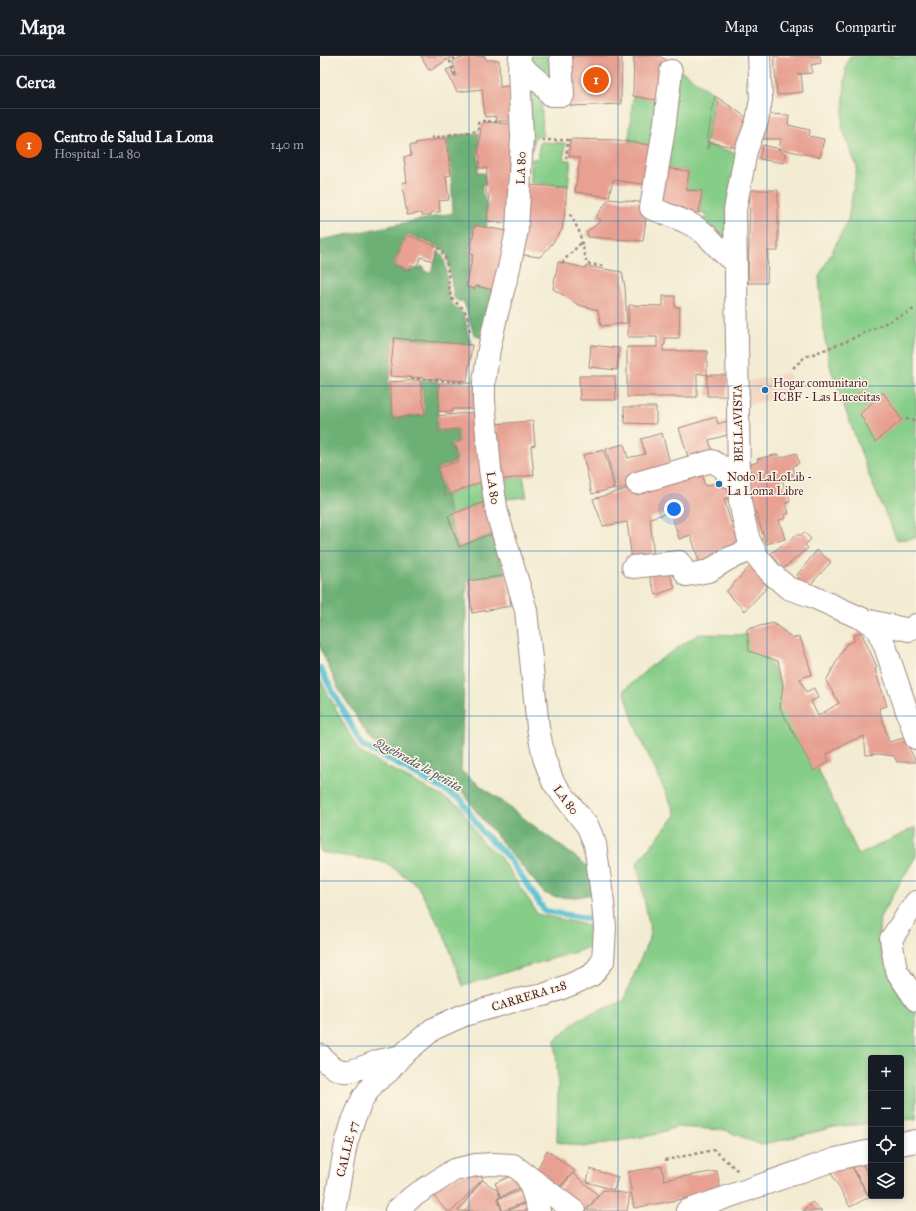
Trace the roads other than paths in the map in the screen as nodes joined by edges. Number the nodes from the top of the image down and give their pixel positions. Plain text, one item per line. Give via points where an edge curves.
1 (560, 56) edge
2 (759, 56) edge
3 (516, 59) edge
4 (671, 71) dead end
5 (735, 262) junction
6 (739, 477) junction
7 (637, 483) dead end
8 (753, 549) junction
9 (633, 567) dead end
10 (866, 620) junction
11 (916, 625) edge
12 (916, 738) edge
13 (916, 902) edge
14 (603, 903) joint
15 (916, 1000) edge
16 (320, 1055) edge
17 (401, 1056) junction
18 (916, 1141) edge
19 (904, 1143) edge
20 (868, 1152) edge
21 (522, 1170) junction
22 (334, 1211) edge
23 (396, 1211) edge
24 (538, 1211) edge
25 (574, 1211) edge
26 (687, 1211) edge

1 - 3 street via 563,96 551,95
2 - 5 street, BELLAVISTA via 761,99 757,121 746,151 735,210
3 - 14 street, LA 80 via 521,124 517,230 489,347 484,382 490,469 497,513 526,610 538,728 544,758 553,782 588,827 595,844
4 - 5 street via 651,208 690,223 705,234 726,257
5 - 6 street, BELLAVISTA
6 - 7 street via 730,477 722,467 712,461
6 - 8 street, BELLAVISTA via 740,501
8 - 9 street via 728,559 708,572 687,575 679,562
8 - 10 street, BELLAVISTA via 771,573 788,588
10 - 11 street via 909,630
10 - 12 street, BELLAVISTA via 877,629 885,646
13 - 15 street via 891,939 896,970
14 - 17 street, CARRERA 128 via 603,961 592,975 544,994 464,1016 433,1029
16 - 17 street via 335,1070 350,1072
17 - 22 street, CALLE 57 via 388,1072 373,1084 361,1104 346,1144
18 - 19 street
20 - 26 street via 836,1159
21 - 23 street via 513,1165 493,1164 454,1170 412,1197
21 - 24 street via 529,1181
21 - 25 street

